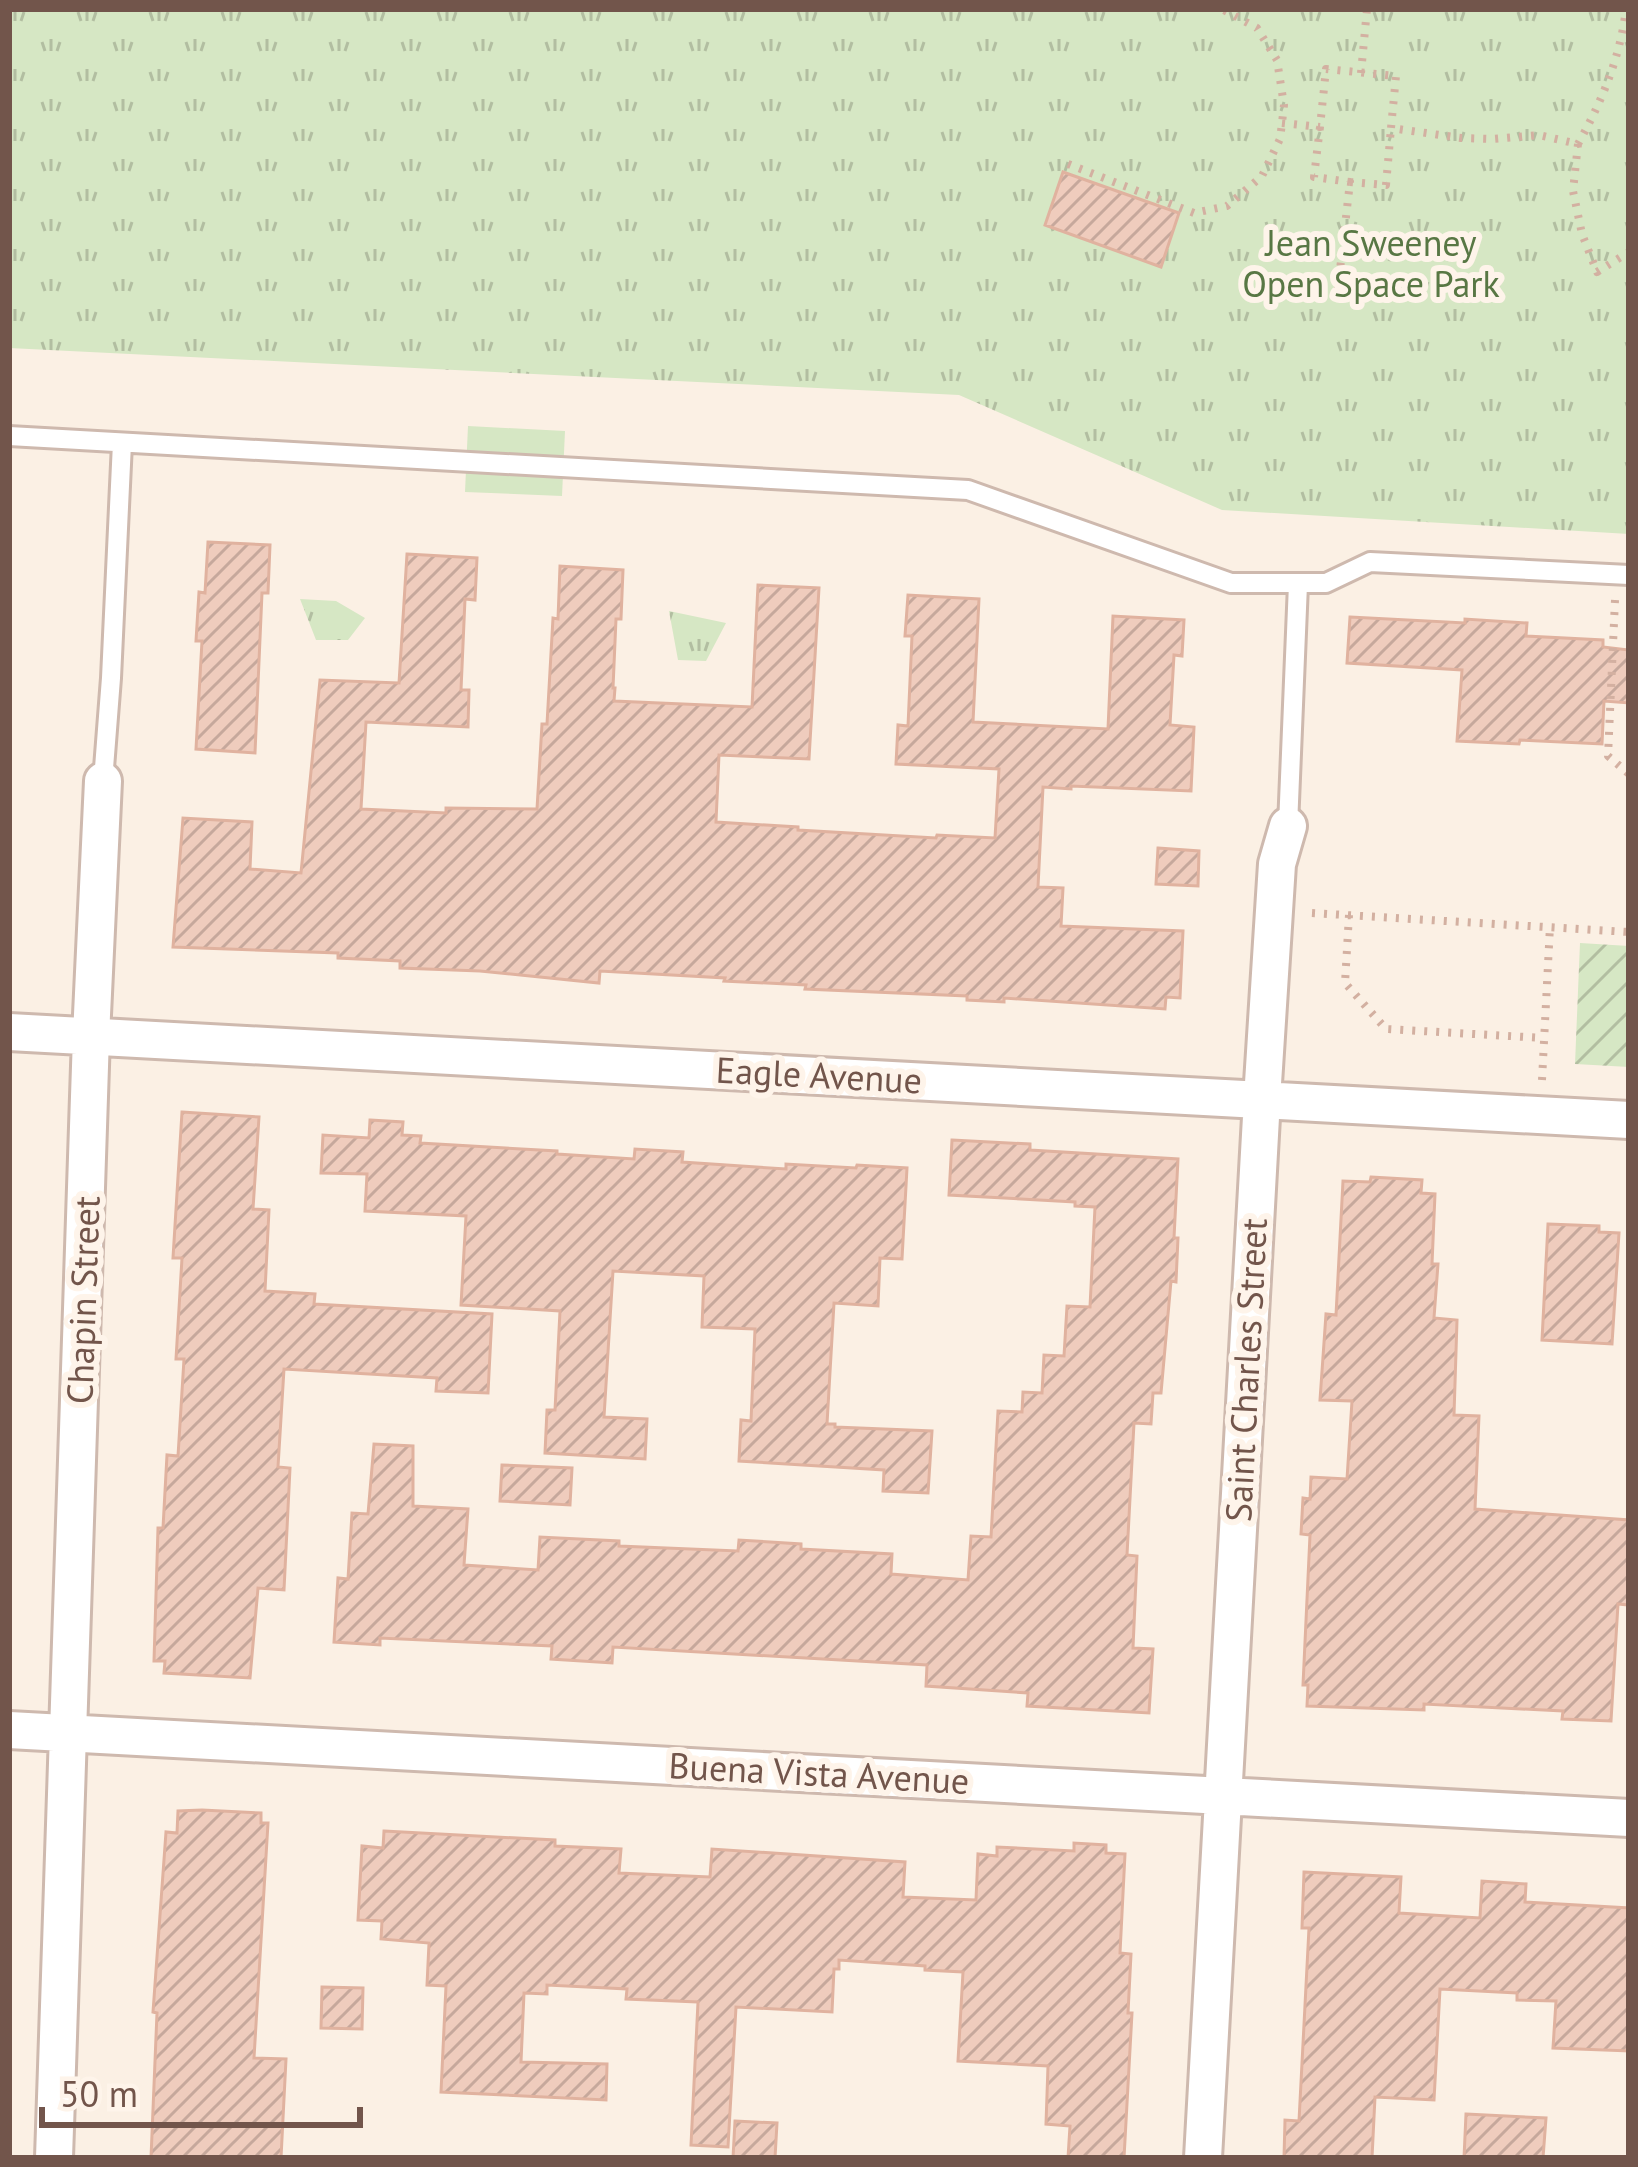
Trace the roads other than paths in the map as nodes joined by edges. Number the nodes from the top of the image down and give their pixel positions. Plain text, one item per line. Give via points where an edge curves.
1 (9, 436) edge
2 (122, 443) junction
3 (1623, 574) edge
4 (1298, 584) junction
5 (103, 781) joint
6 (1288, 826) joint
7 (9, 1032) edge
8 (92, 1036) junction
9 (1262, 1100) junction
10 (1629, 1120) edge
11 (9, 1730) edge
12 (68, 1732) junction
13 (1221, 1795) junction
14 (1629, 1818) edge
15 (55, 2158) edge
16 (1203, 2158) edge

1 - 2 lane
2 - 4 lane via 968,490 1231,583
2 - 5 lane, Chapin Street
3 - 4 lane via 1370,562 1326,583
4 - 6 lane, Saint Charles Street
5 - 8 street, Chapin Street
6 - 9 street, Saint Charles Street via 1277,864
7 - 8 street, Eagle Avenue
8 - 9 street, Eagle Avenue
8 - 12 street, Chapin Street
9 - 10 street, Eagle Avenue
9 - 13 street, Saint Charles Street
11 - 12 street, Buena Vista Avenue
12 - 13 street, Buena Vista Avenue
12 - 15 street, Chapin Street
13 - 14 street, Buena Vista Avenue
13 - 16 street, Saint Charles Street

